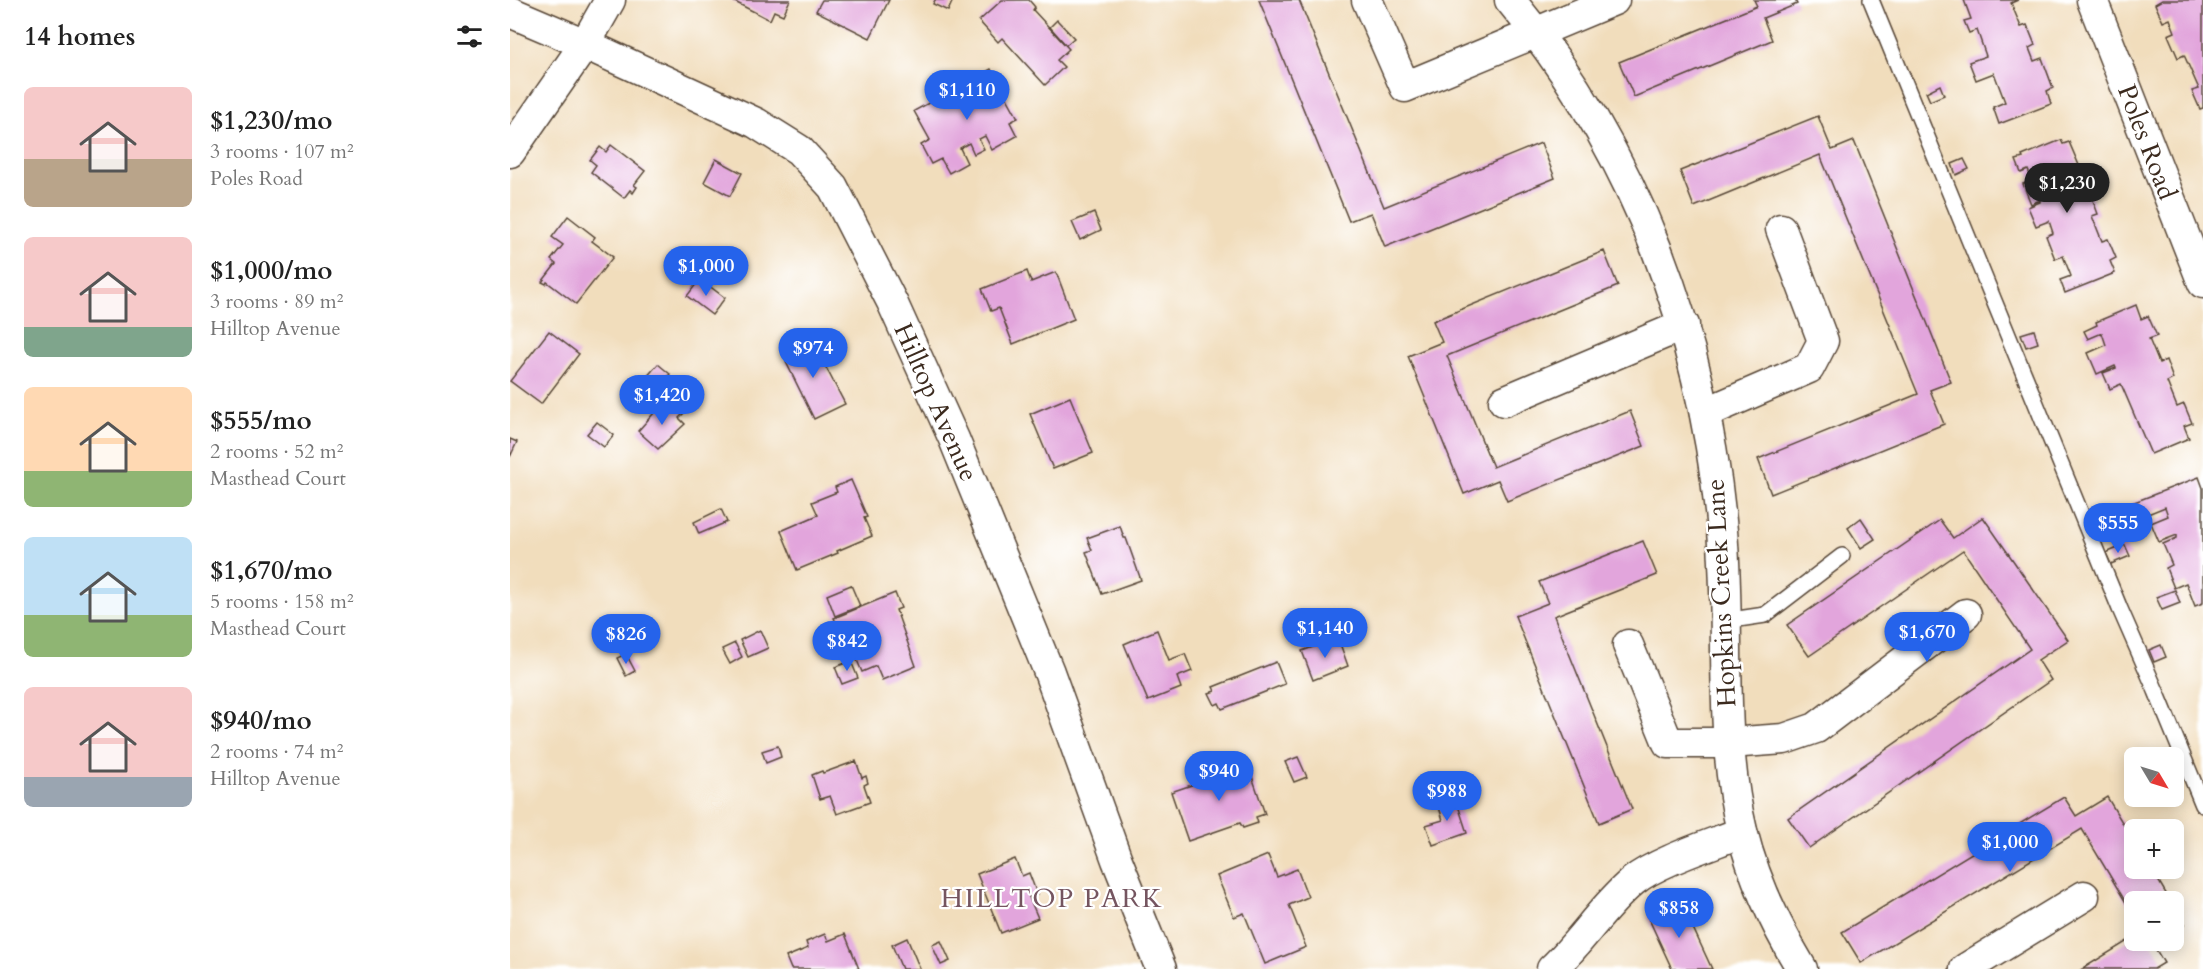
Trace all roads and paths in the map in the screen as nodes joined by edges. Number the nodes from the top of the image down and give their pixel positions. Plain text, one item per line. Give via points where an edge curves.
1 (610, 0) edge
2 (1368, 0) edge
3 (1510, 0) edge
4 (1614, 0) edge
5 (1871, 0) edge
6 (2092, 0) edge
7 (510, 12) edge
8 (1534, 33) junction
9 (585, 44) junction
10 (510, 152) edge
11 (2191, 217) edge
12 (1781, 229) dead end
13 (2203, 283) edge
14 (1684, 325) junction
15 (1504, 401) dead end
16 (1705, 413) junction
17 (1842, 556) dead end
18 (1966, 614) dead end
19 (1725, 621) junction
20 (1628, 645) dead end
21 (1730, 743) junction
22 (2203, 805) edge
23 (1742, 832) junction
24 (2084, 896) dead end
25 (1161, 969) edge
26 (1552, 969) edge
27 (1802, 969) edge
28 (1965, 969) edge

1 - 9 street
2 - 8 street via 1405,87
3 - 8 street, Hopkins Creek Lane
4 - 8 street
5 - 22 lane
6 - 11 street, Poles Road
7 - 9 street, Hilltop Avenue
8 - 14 street, Hopkins Creek Lane via 1580,96 1610,147 1638,203
9 - 10 street
9 - 25 street, Hilltop Avenue via 756,123 799,150 833,187 892,302 954,439 1049,672
11 - 13 street, Poles Road
12 - 16 street via 1823,341 1809,368
14 - 15 street
14 - 16 street, Hopkins Creek Lane
16 - 19 street, Hopkins Creek Lane via 1722,531
17 - 19 lane via 1765,615
18 - 21 street via 1816,728 1784,739
19 - 21 street, Hopkins Creek Lane
20 - 21 street via 1668,743
21 - 23 street, Hopkins Creek Lane
23 - 26 street via 1634,880
23 - 27 street, Hopkins Creek Lane via 1762,893
24 - 28 street

